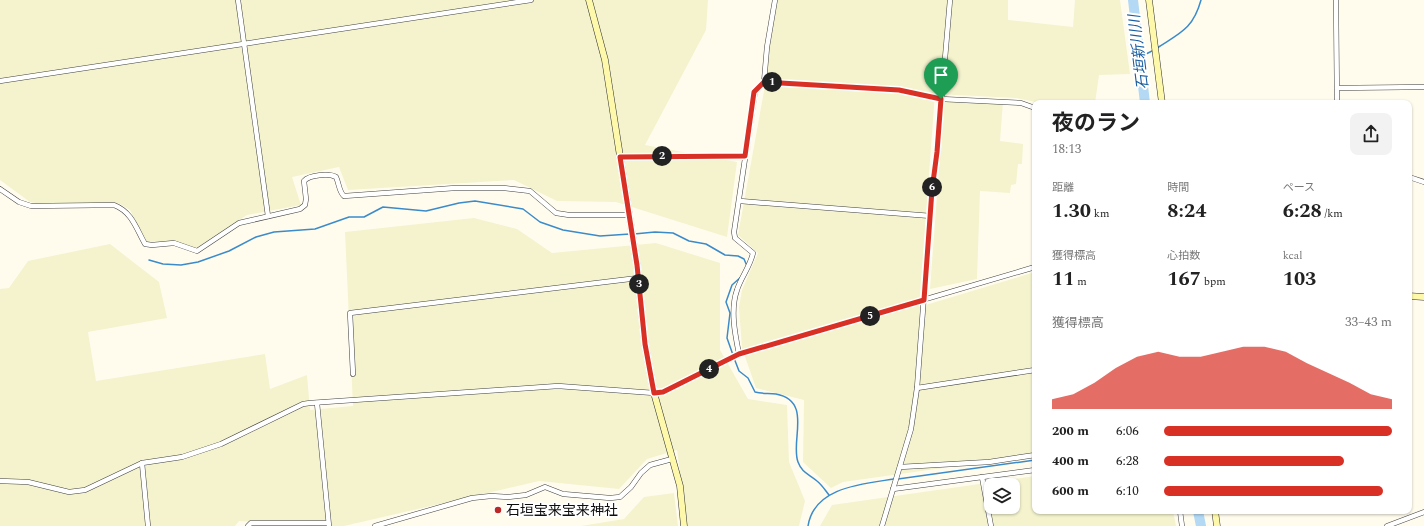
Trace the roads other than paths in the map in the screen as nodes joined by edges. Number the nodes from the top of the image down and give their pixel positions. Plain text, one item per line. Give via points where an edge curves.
1 (238, 0) edge
2 (531, 0) edge
3 (589, 0) edge
4 (775, 0) edge
5 (950, 0) edge
6 (1149, 0) edge
7 (1336, 0) edge
8 (244, 44) junction
9 (0, 81) edge
10 (764, 82) junction
11 (1424, 87) edge
12 (1337, 88) junction
13 (941, 99) junction
14 (1162, 100) edge
15 (1337, 100) edge
16 (1032, 107) edge
17 (745, 156) junction
18 (620, 157) junction
19 (1412, 178) edge
20 (1424, 182) edge
21 (0, 189) edge
22 (740, 201) junction
23 (629, 215) junction
24 (268, 216) junction
25 (931, 216) junction
26 (1032, 268) edge
27 (638, 278) junction
28 (1412, 296) edge
29 (1424, 297) edge
30 (924, 300) junction
31 (739, 354) junction
32 (1032, 370) edge
33 (353, 374) dead end
34 (917, 388) junction
35 (654, 393) junction
36 (317, 403) junction
37 (1032, 455) edge
38 (672, 459) junction
39 (142, 463) junction
40 (900, 467) junction
41 (1032, 470) edge
42 (982, 477) junction
43 (0, 481) edge
44 (893, 489) junction
45 (1424, 512) edge
46 (1180, 514) edge
47 (1215, 514) edge
48 (329, 524) edge
49 (148, 526) edge
50 (248, 526) edge
51 (375, 526) edge
52 (684, 526) edge
53 (882, 526) edge
54 (991, 526) edge
55 (1182, 526) edge
56 (1217, 526) edge
57 (1387, 526) edge

1 - 8 street
2 - 8 street
3 - 18 street via 605,60
4 - 10 street
5 - 13 street
6 - 14 street
7 - 12 street
8 - 9 street
8 - 24 street
10 - 13 street via 899,90
10 - 17 street via 754,92
11 - 12 street
12 - 15 street
13 - 16 street via 1020,104
13 - 25 street
17 - 18 street
17 - 22 street
18 - 23 street
19 - 20 street
21 - 24 street via 19,202 31,206 114,205 130,215 145,244 174,243 197,251 239,224
22 - 25 street
22 - 31 street via 735,238 753,253 751,263 737,289 734,303
23 - 24 street via 556,213 530,191 509,188 455,188 344,196 336,177 327,175 306,178 305,205 300,209
23 - 27 street
25 - 30 street
26 - 30 street
27 - 33 street via 350,312
27 - 35 street via 645,344
28 - 29 street
30 - 31 street
30 - 34 street
31 - 35 street via 663,392
32 - 34 street
34 - 40 street via 911,429
35 - 36 street via 558,386
35 - 38 street
36 - 39 street via 302,404 214,446 182,457
36 - 48 street
37 - 40 street via 989,462
38 - 51 street via 650,465 620,497 562,494 546,487 526,495 472,498
38 - 52 street via 680,486
39 - 43 street via 85,490 69,492 28,482
39 - 49 street
40 - 44 street
41 - 42 street
42 - 44 street
42 - 54 street
44 - 53 street
45 - 57 street
46 - 55 street
47 - 56 street
48 - 50 street via 251,523

